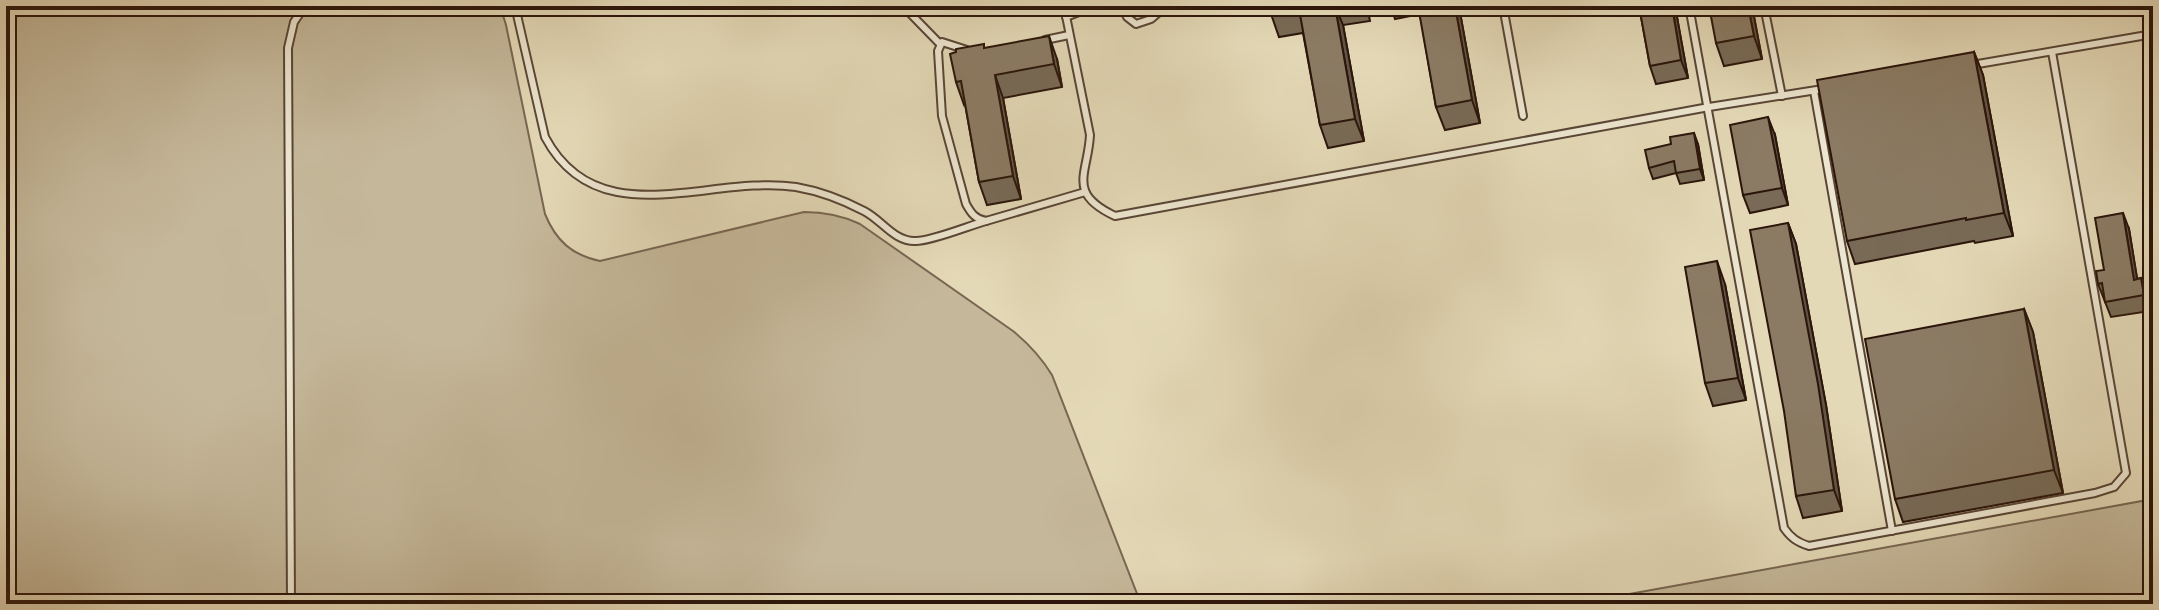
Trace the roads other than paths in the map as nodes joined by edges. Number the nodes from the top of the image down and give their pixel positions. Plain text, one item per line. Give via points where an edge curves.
1 (305, 6) edge
2 (515, 6) edge
3 (903, 6) edge
4 (1064, 6) edge
5 (1094, 6) edge
6 (1122, 6) edge
7 (1166, 6) edge
8 (1503, 6) edge
9 (1689, 6) edge
10 (1764, 6) edge
11 (1066, 17) junction
12 (2153, 34) edge
13 (1069, 35) junction
14 (1039, 41) edge
15 (940, 44) junction
16 (974, 52) edge
17 (2052, 52) junction
18 (1963, 66) edge
19 (1829, 88) edge
20 (1814, 91) junction
21 (1782, 96) junction
22 (1709, 107) junction
23 (1523, 116) dead end
24 (1085, 192) junction
25 (986, 221) junction
26 (1892, 531) junction
27 (291, 604) edge

1 - 27 lane via 294,22 288,48
2 - 25 lane via 545,137 562,163 589,183 637,196 751,185 812,190 862,210 913,241
3 - 15 lane
4 - 11 lane
5 - 11 lane
6 - 7 lane via 1136,24
8 - 23 lane
9 - 22 lane
10 - 21 lane
11 - 13 lane
12 - 17 lane
13 - 14 lane
13 - 24 lane via 1090,135
15 - 16 lane
15 - 25 lane via 942,116 966,204 971,214
17 - 18 lane
17 - 26 lane via 2126,473 2114,487 2095,493
19 - 20 lane
20 - 21 lane
20 - 26 lane
21 - 22 lane
22 - 24 lane via 1115,216
22 - 26 lane via 1784,528 1809,546
24 - 25 lane

